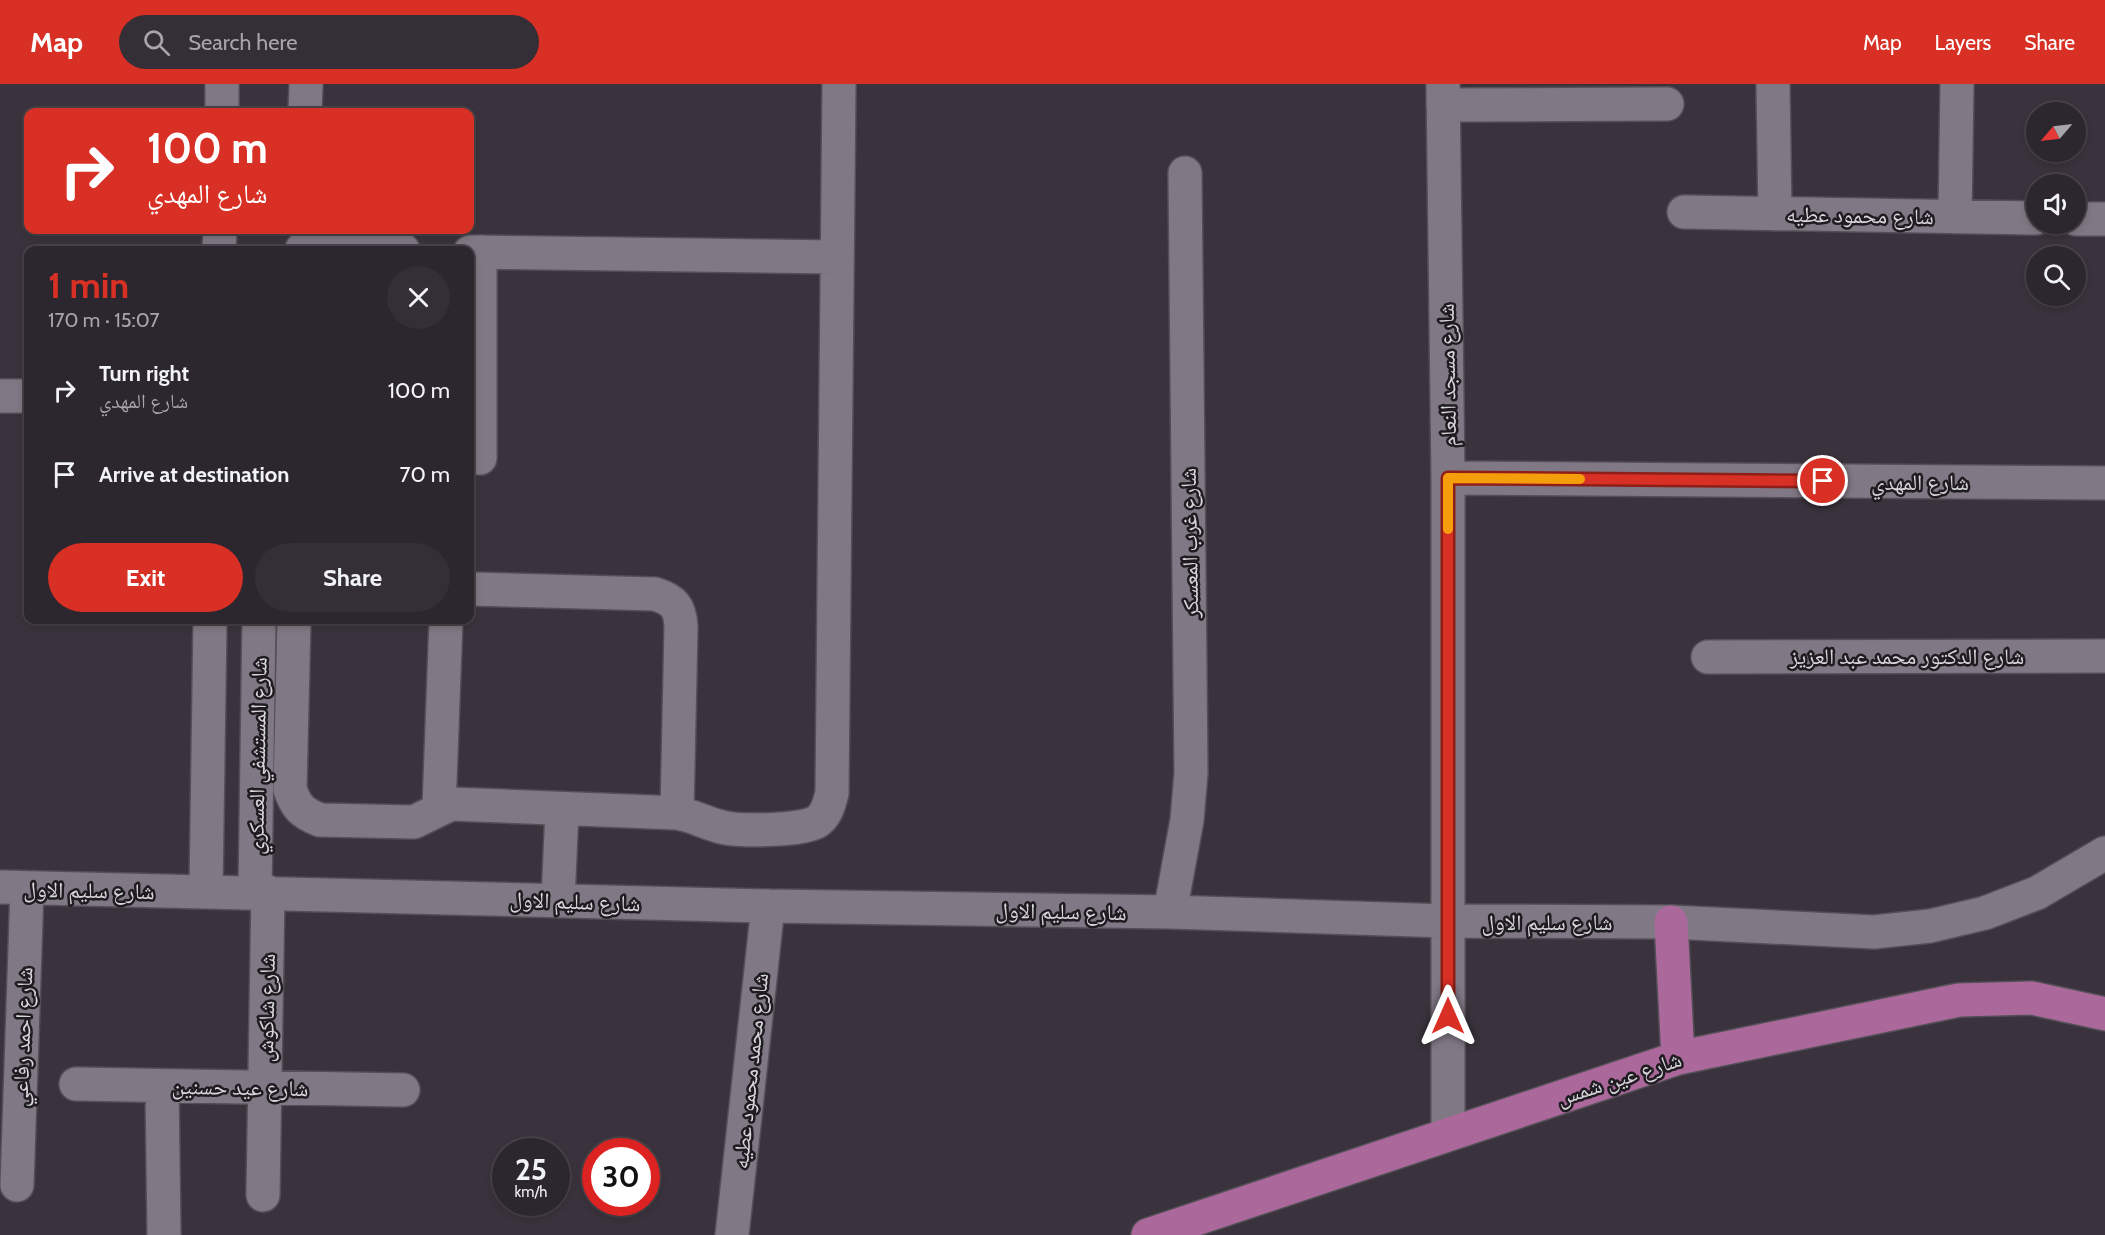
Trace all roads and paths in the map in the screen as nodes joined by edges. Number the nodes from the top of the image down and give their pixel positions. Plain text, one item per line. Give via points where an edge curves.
1 (222, 84) edge
2 (306, 84) edge
3 (839, 84) edge
4 (1773, 84) edge
5 (1957, 84) edge
6 (1443, 94) edge
7 (1667, 104) dead end
8 (222, 108) edge
9 (305, 108) edge
10 (1185, 173) dead end
11 (1684, 212) dead end
12 (1775, 214) junction
13 (1955, 217) junction
14 (2026, 218) edge
15 (2086, 219) edge
16 (2105, 219) edge
17 (302, 243) edge
18 (345, 246) edge
19 (475, 252) edge
20 (837, 257) junction
21 (0, 396) edge
22 (24, 396) edge
23 (480, 458) dead end
24 (1448, 478) junction
25 (2105, 483) edge
26 (474, 589) edge
27 (210, 624) edge
28 (259, 624) edge
29 (294, 624) edge
30 (446, 624) edge
31 (2105, 656) edge
32 (1708, 657) dead end
33 (439, 808) junction
34 (562, 810) junction
35 (677, 813) junction
36 (2105, 853) edge
37 (14, 888) edge
38 (206, 892) junction
39 (261, 892) junction
40 (558, 900) junction
41 (768, 906) junction
42 (1170, 912) junction
43 (1447, 921) junction
44 (1671, 922) junction
45 (2105, 1014) edge
46 (1678, 1058) junction
47 (76, 1084) dead end
48 (162, 1086) junction
49 (265, 1088) junction
50 (404, 1090) dead end
51 (1448, 1134) junction
52 (17, 1185) dead end
53 (263, 1195) dead end
54 (164, 1235) edge
55 (732, 1235) edge
56 (1148, 1235) edge

1 - 8 street
2 - 9 street
3 - 20 street
4 - 12 street
5 - 13 street
6 - 7 street
6 - 24 street, شارع مسجد النعام
10 - 42 street, شارع غرب المعسكر via 1191,773 1187,820
11 - 12 street, شارع محمود عطيه
12 - 13 street, شارع محمود عطيه
13 - 14 street, شارع محمود عطيه
15 - 16 street
17 - 18 street
19 - 20 street
19 - 23 street
20 - 35 street via 832,793 828,809 817,822 800,827 745,829 728,829
21 - 22 street
24 - 25 street, شارع المهدي
24 - 43 street, شارع مسجد النعام
26 - 35 street via 655,594 670,598 680,611 681,627
27 - 38 street
28 - 39 street, شارع المستشفي العسكري
29 - 33 street via 290,789 295,804 320,820 405,823 423,820
30 - 33 street
31 - 32 street, شارع الدكتور محمد عبد العزيز
33 - 34 street via 451,804
34 - 35 street
34 - 40 street
36 - 44 street, شارع سليم الاول via 2037,893 1985,913 1930,926 1874,932
37 - 38 street, شارع سليم الاول
37 - 52 street, شارع احمد رفاعي
38 - 39 street, شارع سليم الاول
39 - 40 street, شارع سليم الاول
39 - 49 street, شارع شاكوش
40 - 41 street, شارع سليم الاول
41 - 42 street, شارع سليم الاول
41 - 55 street, شارع محمد محمود عطيه
42 - 43 street, شارع سليم الاول
43 - 44 street, شارع سليم الاول
43 - 51 street, شارع مسجد النعام
44 - 46 main road
45 - 46 main road, شارع عين شمس via 2032,998 1959,1000
46 - 51 main road, شارع عين شمس
47 - 48 street, شارع عيد حسنين
48 - 49 street, شارع عيد حسنين
48 - 54 street
49 - 50 street, شارع عيد حسنين
49 - 53 street, شارع شاكوش
51 - 56 main road, شارع عين شمس

